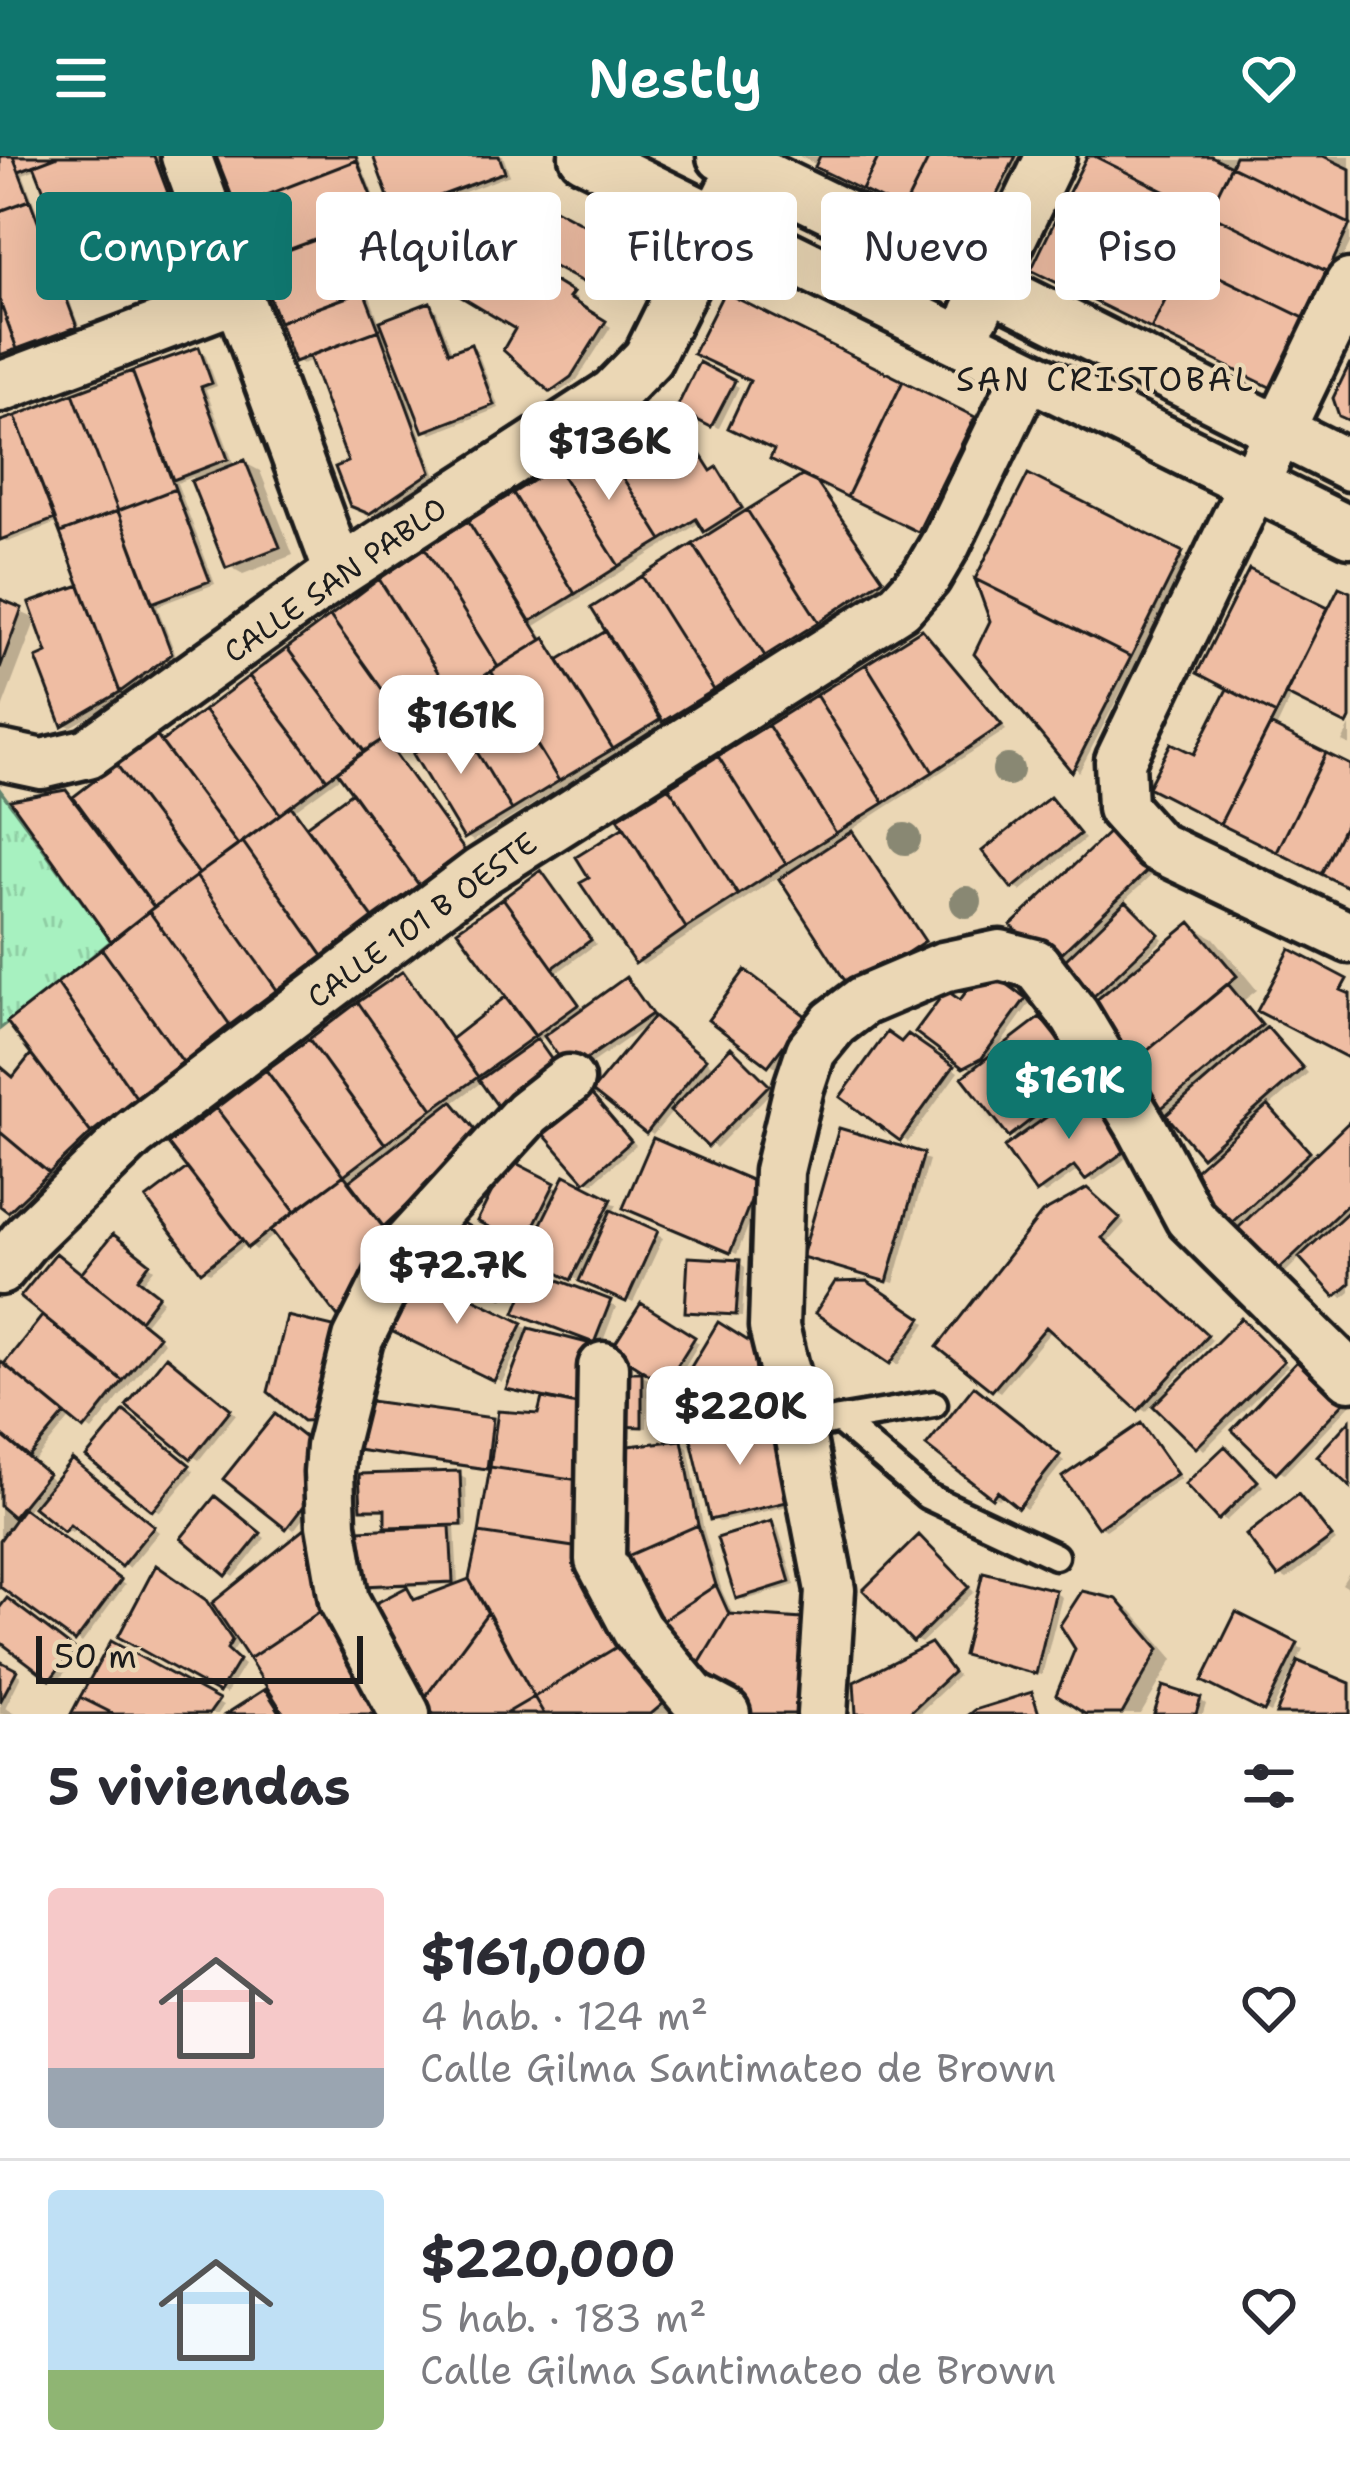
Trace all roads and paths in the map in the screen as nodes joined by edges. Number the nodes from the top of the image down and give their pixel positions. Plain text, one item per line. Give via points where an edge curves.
1 (186, 156) edge
2 (584, 156) edge
3 (1051, 156) edge
4 (733, 161) edge
5 (199, 192) edge
6 (655, 192) edge
7 (724, 192) edge
8 (1031, 198) edge
9 (821, 204) edge
10 (797, 263) edge
11 (1350, 284) edge
12 (230, 300) edge
13 (239, 300) edge
14 (677, 300) edge
15 (982, 300) edge
16 (1019, 300) edge
17 (962, 343) junction
18 (1027, 375) junction
19 (0, 387) edge
20 (1278, 431) junction
21 (1350, 466) edge
22 (1253, 485) junction
23 (1350, 532) edge
24 (339, 572) junction
25 (0, 755) edge
26 (1350, 938) edge
27 (569, 1080) dead end
28 (0, 1270) edge
29 (603, 1367) dead end
30 (1350, 1376) edge
31 (934, 1404) dead end
32 (819, 1425) junction
33 (1055, 1556) dead end
34 (405, 1714) edge
35 (725, 1714) edge
36 (822, 1714) edge

1 - 5 street
2 - 6 street
3 - 8 street
4 - 7 street, CALLE SAN PABLO
4 - 9 street
10 - 17 street
11 - 20 street
12 - 19 street
13 - 24 street
14 - 24 street, CALLE SAN PABLO via 648,358 613,394
15 - 17 street
16 - 20 street
17 - 18 street
18 - 22 street
18 - 28 street, CALLE 101 B OESTE via 946,544 900,606 481,872 133,1134
20 - 21 street
20 - 22 street
22 - 23 street
22 - 26 street via 1120,761 1122,808 1156,846
24 - 25 street, CALLE SAN PABLO via 88,753 42,764
27 - 34 street via 527,1113 403,1249 358,1340 331,1448 331,1525 344,1601
29 - 35 street via 600,1560 637,1630 693,1697
30 - 32 street via 1190,1218 1075,1016 1034,964 1000,955 943,967 863,1001 812,1051 778,1171 774,1327
31 - 32 lane
32 - 33 lane via 927,1496
32 - 36 street via 830,1590

